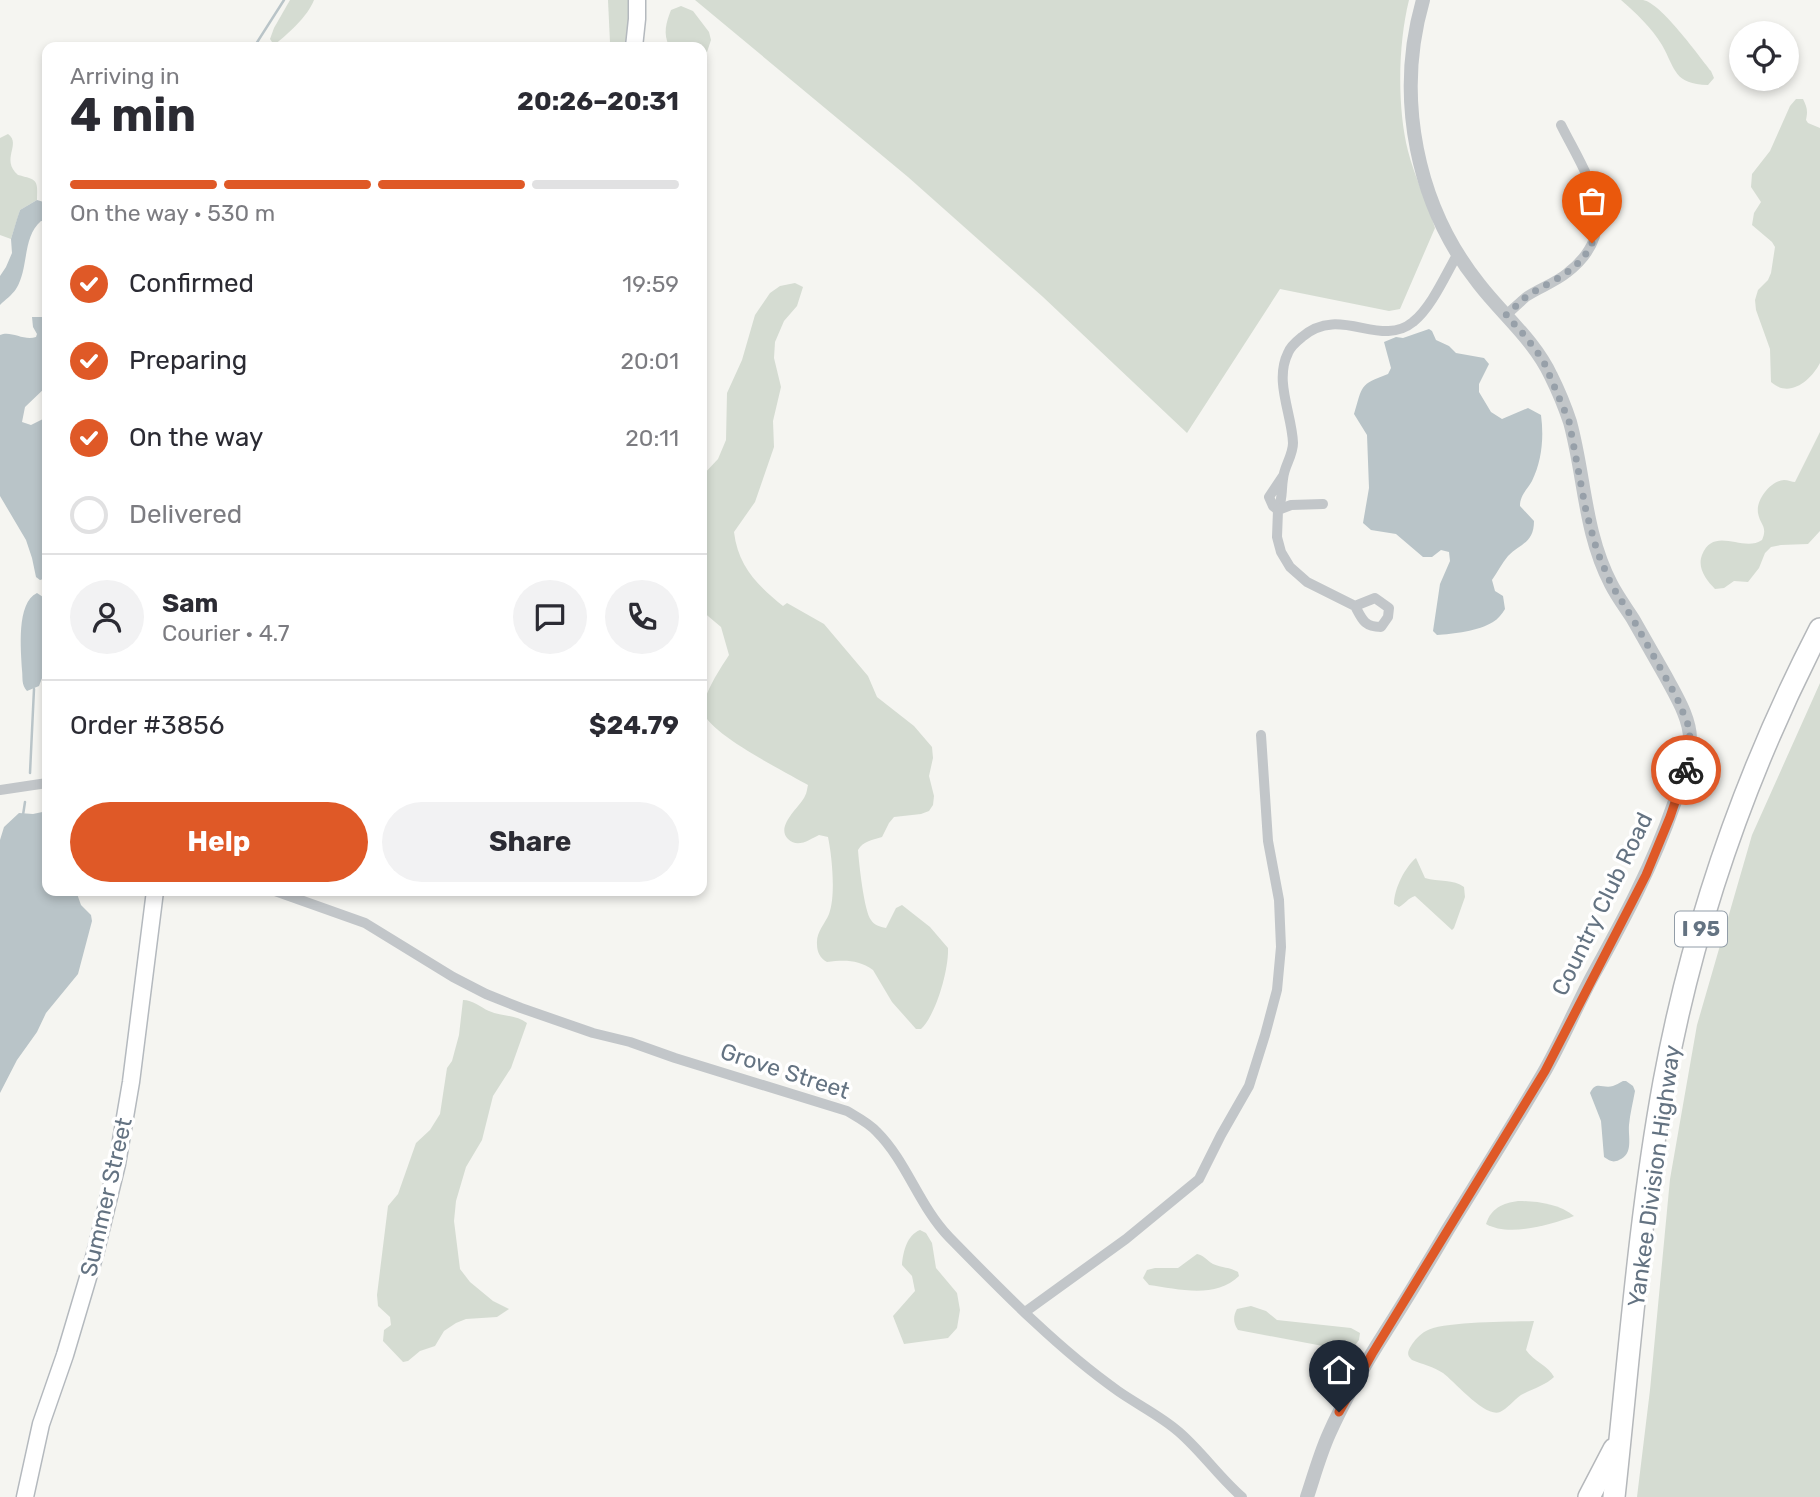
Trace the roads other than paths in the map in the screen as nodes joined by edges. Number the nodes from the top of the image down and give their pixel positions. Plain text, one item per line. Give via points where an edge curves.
1 (636, 0) edge
2 (1423, 0) edge
3 (635, 42) edge
4 (1561, 125) dead end
5 (1457, 255) junction
6 (1506, 315) junction
7 (1323, 504) dead end
8 (1278, 510) junction
9 (1355, 606) dead end
10 (1820, 628) edge
11 (1261, 735) dead end
12 (42, 784) edge
13 (0, 790) edge
14 (154, 896) edge
15 (289, 896) edge
16 (1025, 1312) junction
17 (1621, 1434) junction
18 (24, 1497) edge
19 (1242, 1497) edge
20 (1307, 1497) edge
21 (1589, 1497) edge
22 (1614, 1497) edge

1 - 3 main road
2 - 5 street, Country Club Road via 1412,54 1411,117 1419,162
4 - 6 street via 1595,194 1598,218 1594,238 1570,271
5 - 6 street, Country Club Road
5 - 8 street via 1426,309 1412,323 1384,332 1342,324 1318,326 1288,353 1282,372 1293,447
6 - 20 street, Country Club Road via 1552,377 1569,421 1597,551 1689,727 1687,767 1646,875 1616,936 1545,1071 1358,1377 1329,1434
7 - 8 street
8 - 9 street via 1277,537 1290,567 1307,582
10 - 17 highway, Yankee Division Highway / I 95 via 1737,818 1682,998 1653,1149
11 - 16 street via 1281,947 1277,990 1249,1086 1199,1179
12 - 13 street
14 - 18 main road, Summer Street via 117,1164
15 - 16 street, Grove Street via 365,923 453,977 521,1008 864,1120 893,1152 941,1228
16 - 19 street, Grove Street via 1118,1392 1192,1443
17 - 21 highway
17 - 22 highway, Yankee Division Highway / I 95

